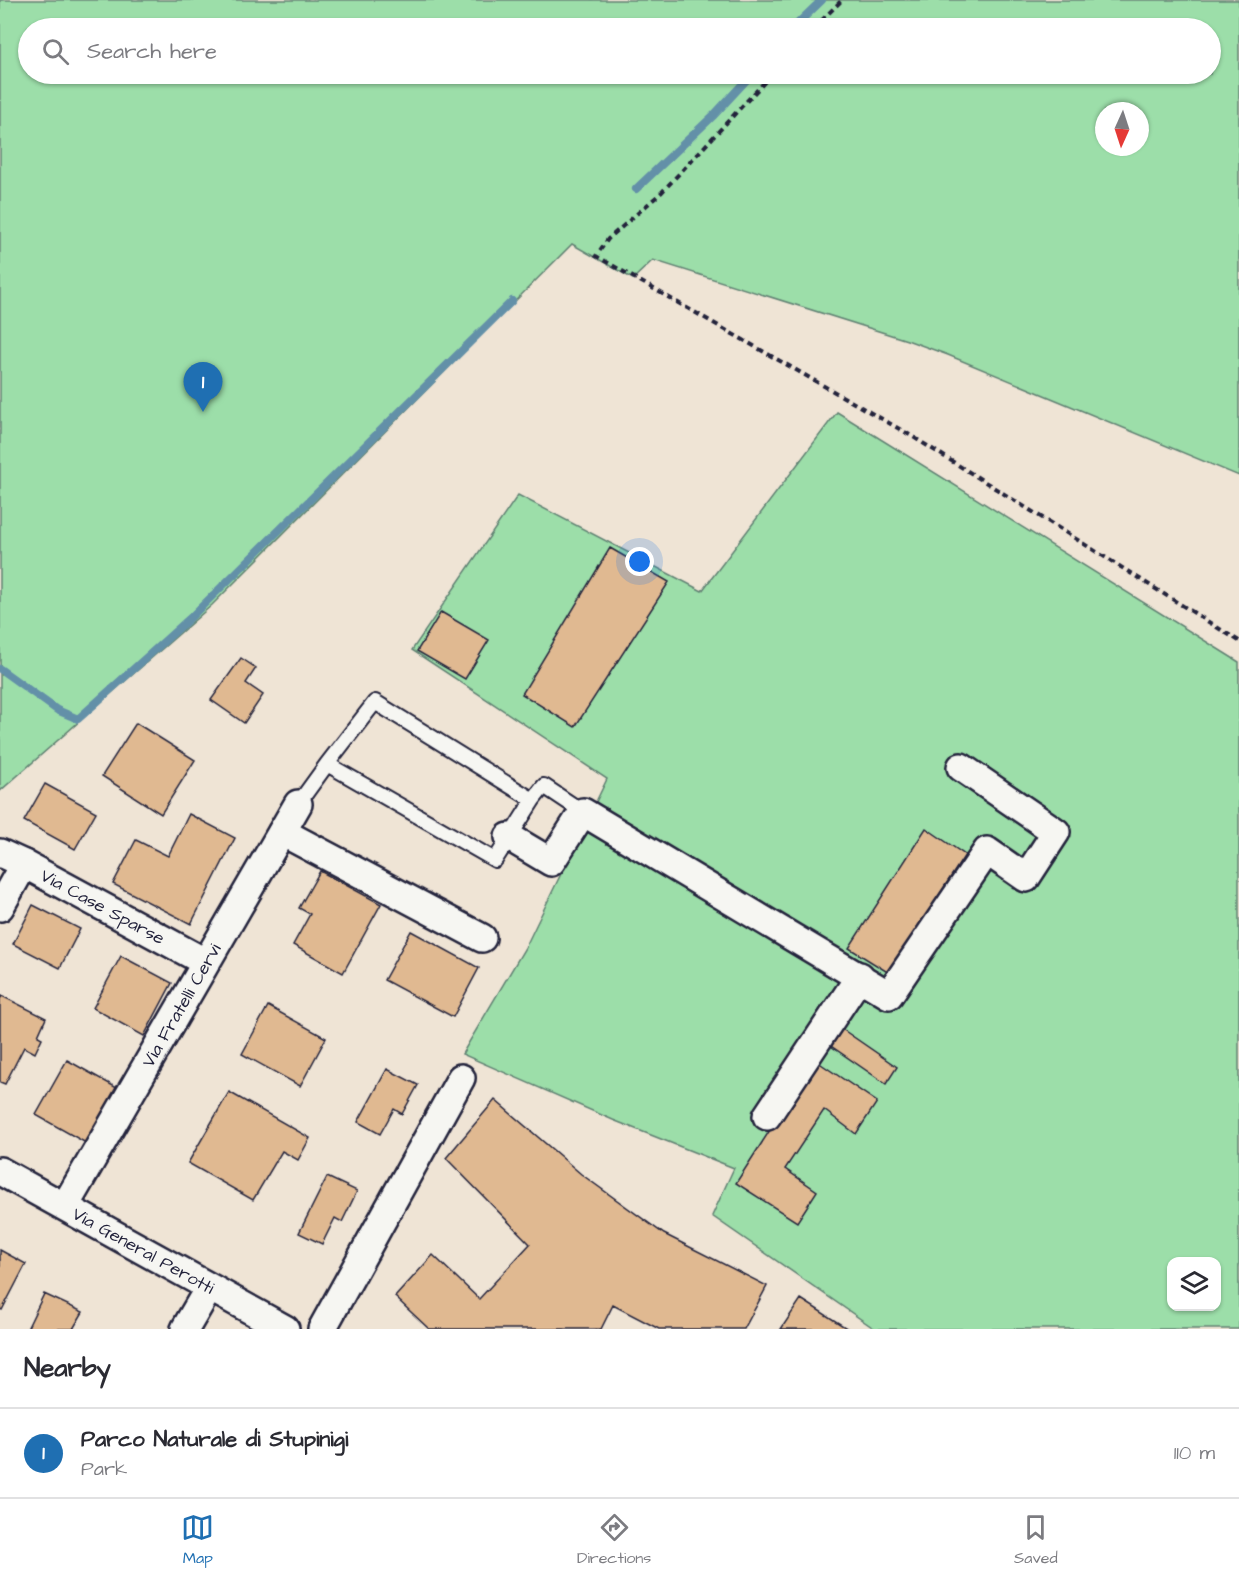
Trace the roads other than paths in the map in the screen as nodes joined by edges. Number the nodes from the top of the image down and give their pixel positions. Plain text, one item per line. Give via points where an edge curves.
1 (327, 764) junction
2 (961, 767) dead end
3 (533, 800) junction
4 (298, 804) joint
5 (583, 812) junction
6 (282, 832) junction
7 (509, 837) junction
8 (12, 859) edge
9 (0, 907) edge
10 (482, 938) dead end
11 (205, 962) junction
12 (860, 976) junction
13 (461, 1078) dead end
14 (767, 1116) dead end
15 (0, 1171) edge
16 (65, 1206) junction
17 (209, 1288) junction
18 (185, 1329) edge
19 (285, 1329) edge
20 (322, 1329) edge

1 - 3 lane via 375,702
1 - 4 lane
1 - 7 lane via 495,860
2 - 12 street via 1056,832 1026,878 987,850 889,995
3 - 5 lane via 544,786
3 - 7 lane
4 - 6 street, Via Fratelli Cervi
5 - 7 street via 551,862
5 - 12 street
6 - 10 street
6 - 11 street, Via Fratelli Cervi
8 - 9 street
8 - 11 street, Via Case Sparse
11 - 16 street, Via Fratelli Cervi
12 - 14 street
13 - 20 street
15 - 16 street, Via General Perotti
16 - 17 street, Via General Perotti
17 - 18 street
17 - 19 street, Via General Perotti

